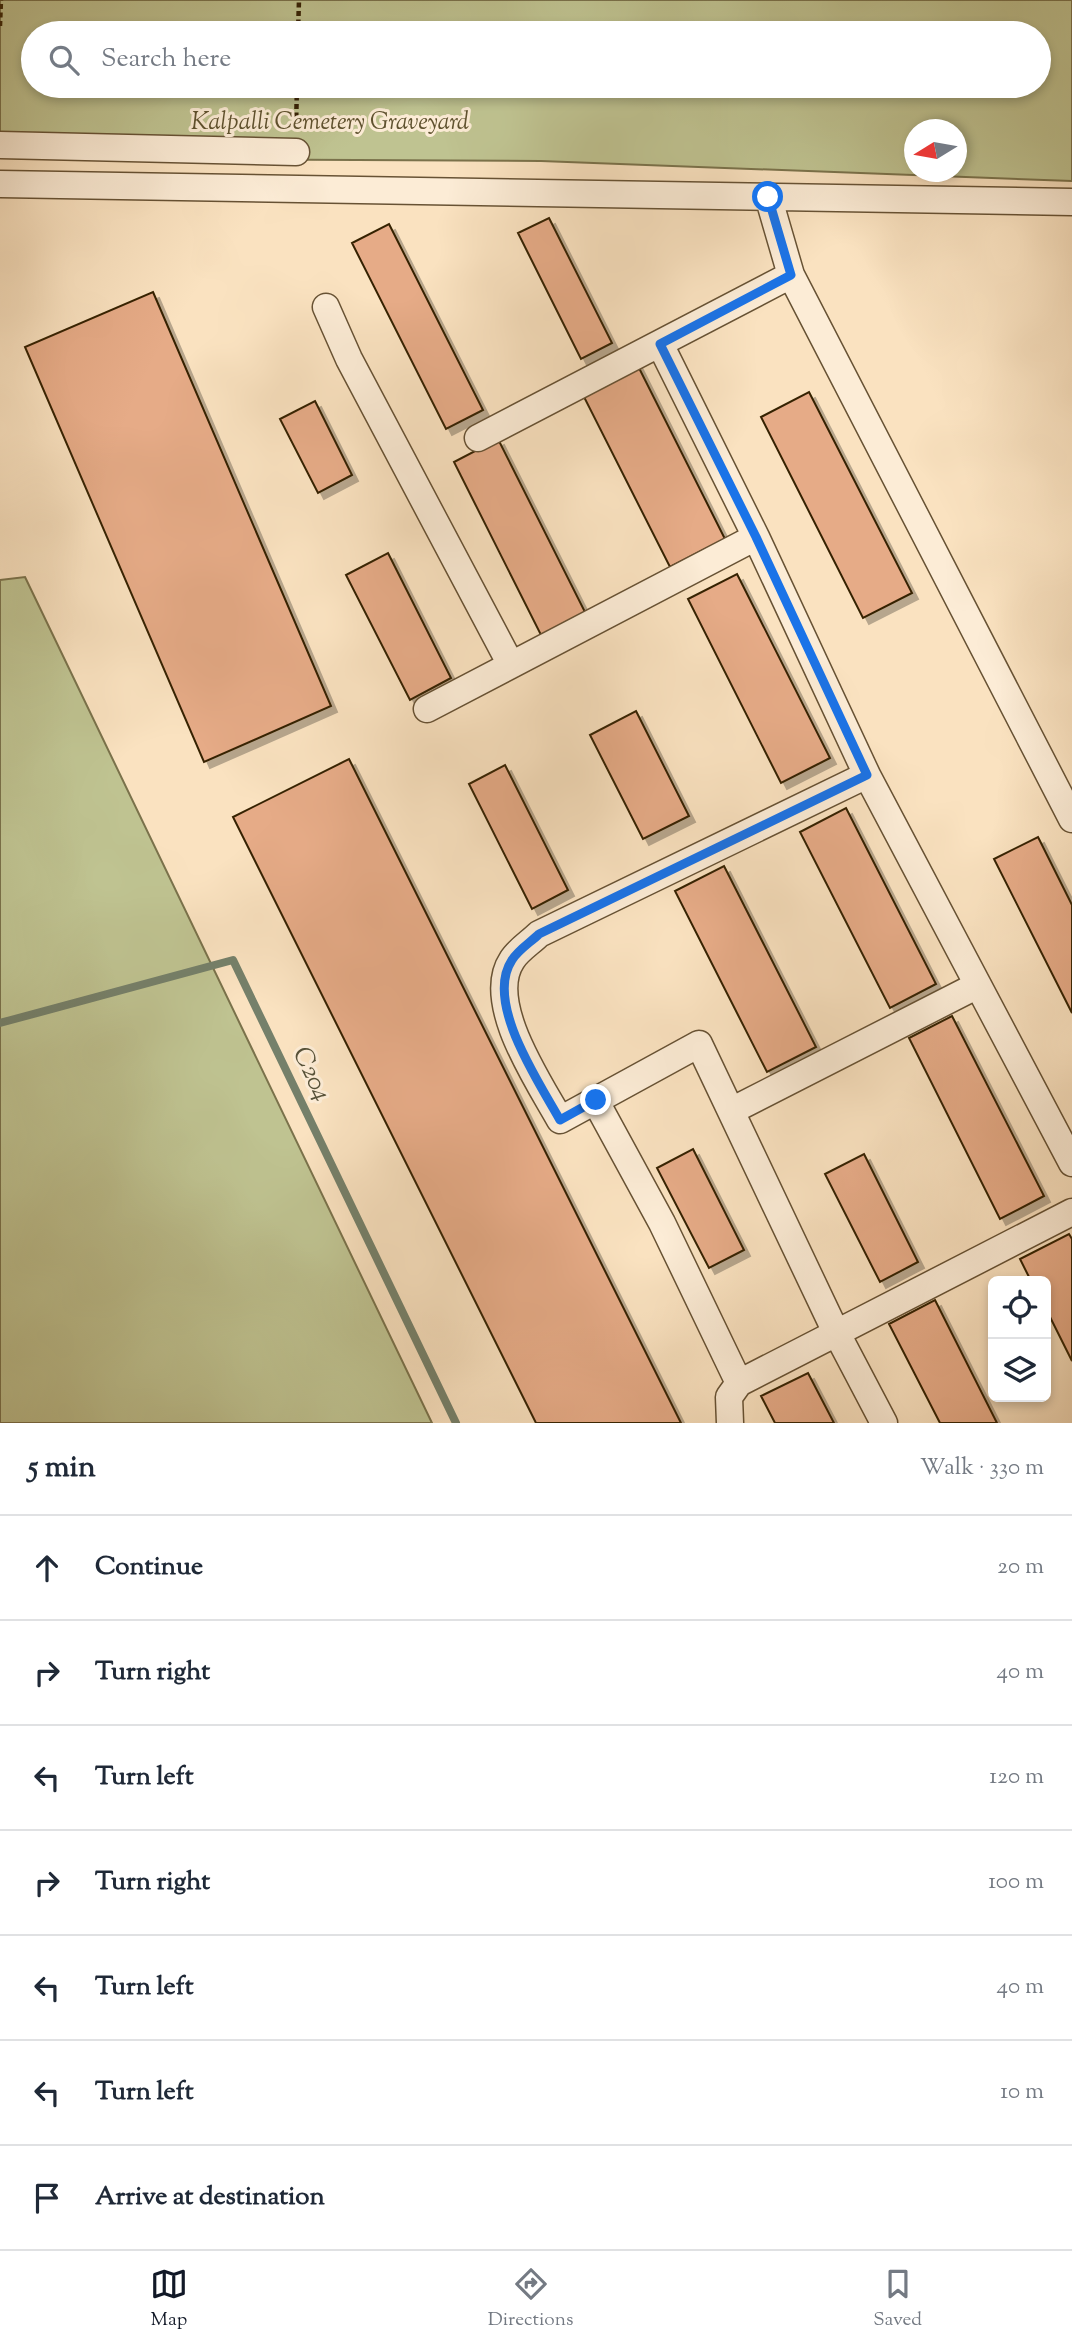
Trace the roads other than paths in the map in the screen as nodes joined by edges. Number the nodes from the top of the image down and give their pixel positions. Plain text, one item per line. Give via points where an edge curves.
1 (0, 145) edge
2 (296, 152) road end
3 (0, 184) edge
4 (768, 197) junction
5 (1072, 202) edge
6 (791, 275) junction
7 (326, 307) dead end
8 (660, 344) junction
9 (478, 438) dead end
10 (756, 537) junction
11 (511, 665) junction
12 (427, 709) dead end
13 (867, 775) junction
14 (1072, 819) edge
15 (978, 985) junction
16 (596, 1100) junction
17 (731, 1111) junction
18 (1072, 1163) edge
19 (1072, 1212) edge
20 (836, 1332) junction
21 (739, 1383) junction
22 (730, 1423) edge
23 (884, 1423) edge

1 - 2 lane
3 - 4 lane
4 - 5 lane
4 - 6 lane
6 - 8 lane
6 - 14 lane
7 - 11 lane
8 - 9 lane
8 - 10 lane
10 - 11 lane
10 - 13 lane
11 - 12 lane
13 - 15 lane
13 - 16 lane via 539,934 511,961 505,988 506,1017 560,1120
15 - 17 lane
15 - 18 lane
16 - 17 lane via 699,1044
16 - 21 lane
17 - 20 lane
19 - 20 lane
20 - 21 lane
20 - 23 lane
21 - 22 lane via 729,1397

